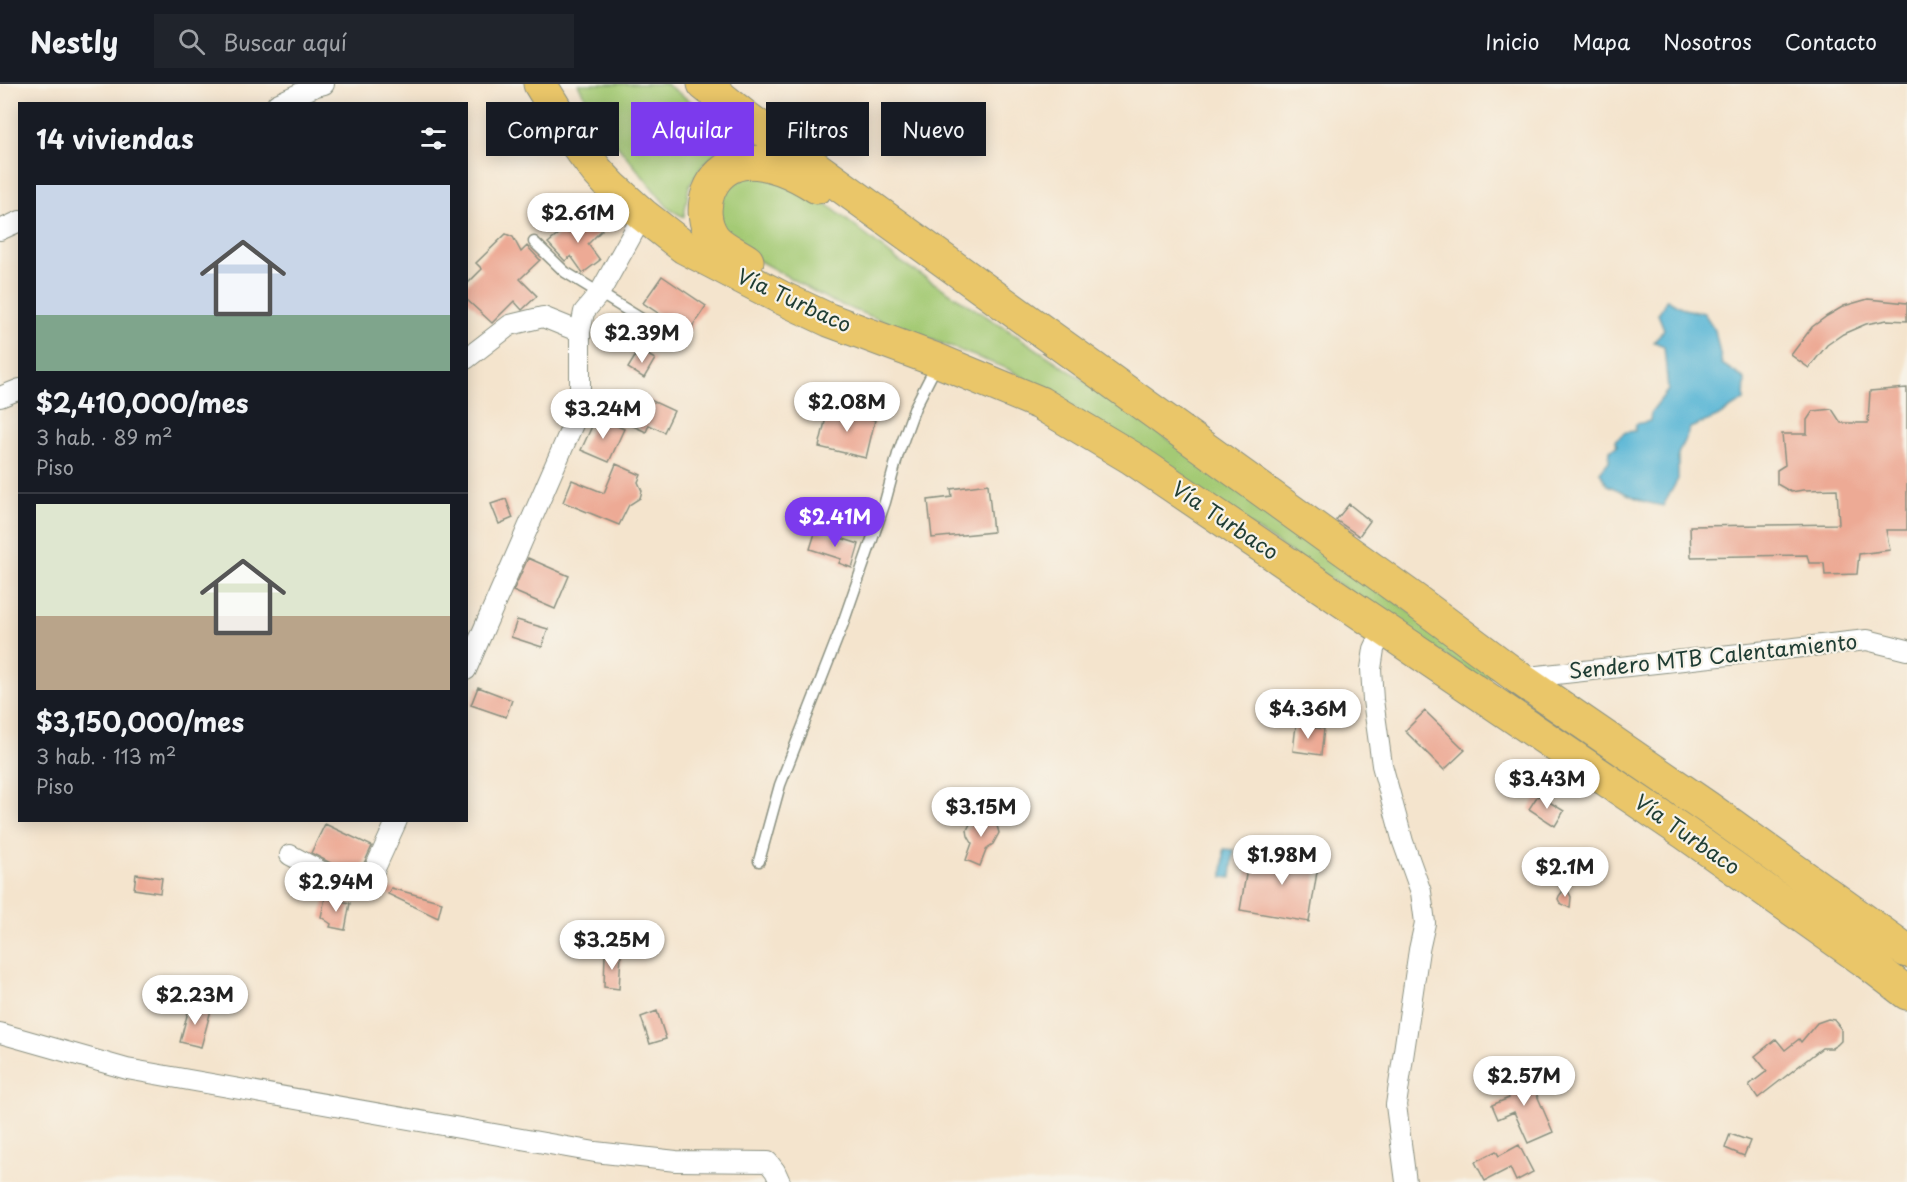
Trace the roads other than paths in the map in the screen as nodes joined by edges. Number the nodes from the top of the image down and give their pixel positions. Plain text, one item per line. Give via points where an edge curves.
1 (324, 84) edge
2 (540, 84) edge
3 (704, 84) edge
4 (281, 102) edge
5 (643, 214) junction
6 (18, 222) edge
7 (0, 230) edge
8 (534, 242) dead end
9 (599, 294) junction
10 (780, 297) junction
11 (1000, 303) junction
12 (580, 332) junction
13 (666, 334) dead end
14 (468, 357) edge
15 (939, 361) junction
16 (18, 390) edge
17 (0, 397) edge
18 (1383, 630) junction
19 (1907, 650) edge
20 (468, 665) edge
21 (1519, 678) junction
22 (396, 822) edge
23 (290, 855) dead end
24 (759, 861) dead end
25 (1907, 951) edge
26 (1907, 993) edge
27 (0, 1033) edge
28 (780, 1182) edge
29 (1406, 1182) edge

1 - 4 street
2 - 5 highway, Vía Turbaco via 578,146 612,187
3 - 11 highway, Vía Turbaco
5 - 9 street
5 - 10 highway, Vía Turbaco via 684,247
6 - 7 street
8 - 9 lane via 565,272
9 - 12 street via 585,312
9 - 13 lane
10 - 11 highway via 768,274 714,239 705,218 705,204 713,182 742,163 767,165 813,185 966,292
10 - 15 highway, Vía Turbaco via 829,320
11 - 21 highway, Vía Turbaco
12 - 14 street via 543,317 510,325
12 - 20 street via 580,408
15 - 18 highway, Vía Turbaco via 1040,403 1091,432
15 - 24 lane via 915,407 843,626 780,785
16 - 17 street
18 - 26 highway, Vía Turbaco via 1685,832
18 - 29 street via 1374,649 1371,669 1374,711 1382,765 1421,892 1425,923 1396,1106
19 - 21 street, Sendero MTB Calentamiento via 1867,640
21 - 25 highway, Vía Turbaco
22 - 23 street via 371,877 361,886 347,885
27 - 28 street via 127,1069 595,1152 676,1161 768,1162

